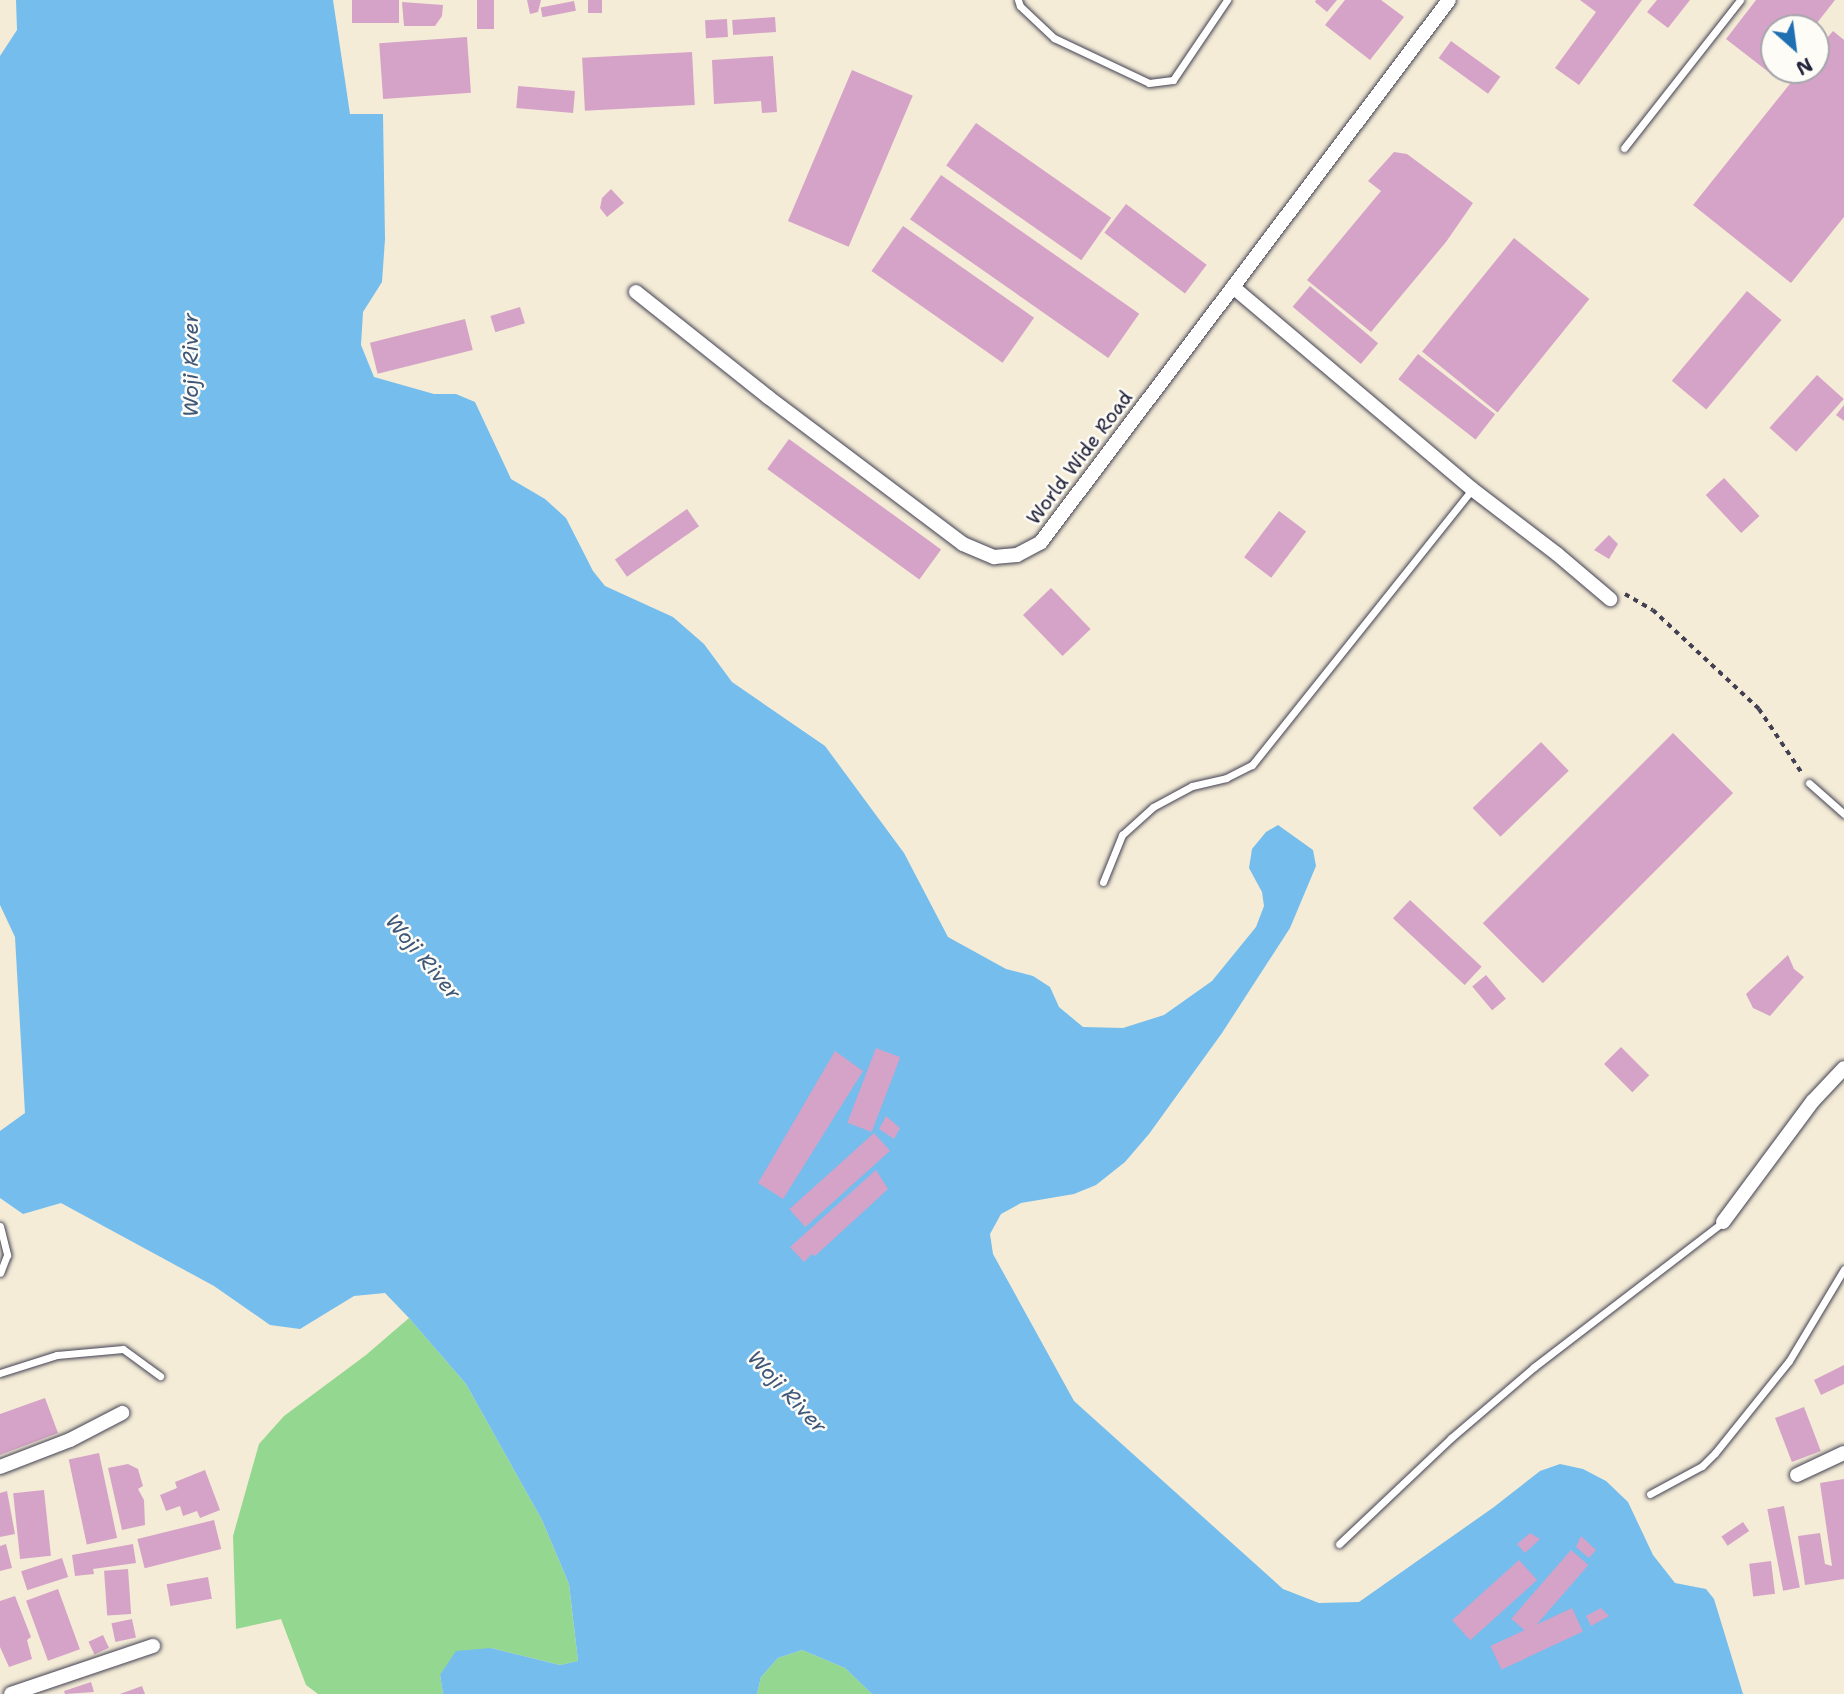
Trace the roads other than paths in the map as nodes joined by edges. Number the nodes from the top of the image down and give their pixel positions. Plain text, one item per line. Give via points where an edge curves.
1 (1018, 0) edge
2 (1227, 0) edge
3 (1450, 0) edge
4 (1740, 0) edge
5 (1624, 148) dead end
6 (1233, 287) junction
7 (636, 292) dead end
8 (1472, 489) junction
9 (1610, 599) road end
10 (1809, 783) road end
11 (1844, 814) edge
12 (1103, 881) dead end
13 (1844, 1068) edge
14 (1723, 1222) joint
15 (0, 1226) edge
16 (1844, 1269) edge
17 (0, 1273) edge
18 (0, 1373) edge
19 (160, 1376) dead end
20 (122, 1413) dead end
21 (1844, 1453) edge
22 (0, 1467) edge
23 (1797, 1475) dead end
24 (1650, 1494) dead end
25 (1339, 1544) dead end
26 (153, 1646) dead end
27 (11, 1694) edge

1 - 2 lane via 1054,38 1149,83 1173,80
3 - 6 street, World Wide Road
4 - 5 lane
6 - 7 street, World Wide Road via 1041,542 1017,555 994,557 963,544
6 - 8 street
8 - 9 street
8 - 12 lane via 1252,765 1226,778 1192,786 1153,807 1122,835
10 - 11 lane
13 - 14 street via 1813,1101
14 - 25 lane via 1534,1367
15 - 17 lane via 8,1255
16 - 24 lane via 1789,1361 1744,1420 1702,1466
18 - 19 lane via 57,1355 123,1349
20 - 22 street via 70,1440
21 - 23 street
26 - 27 street

